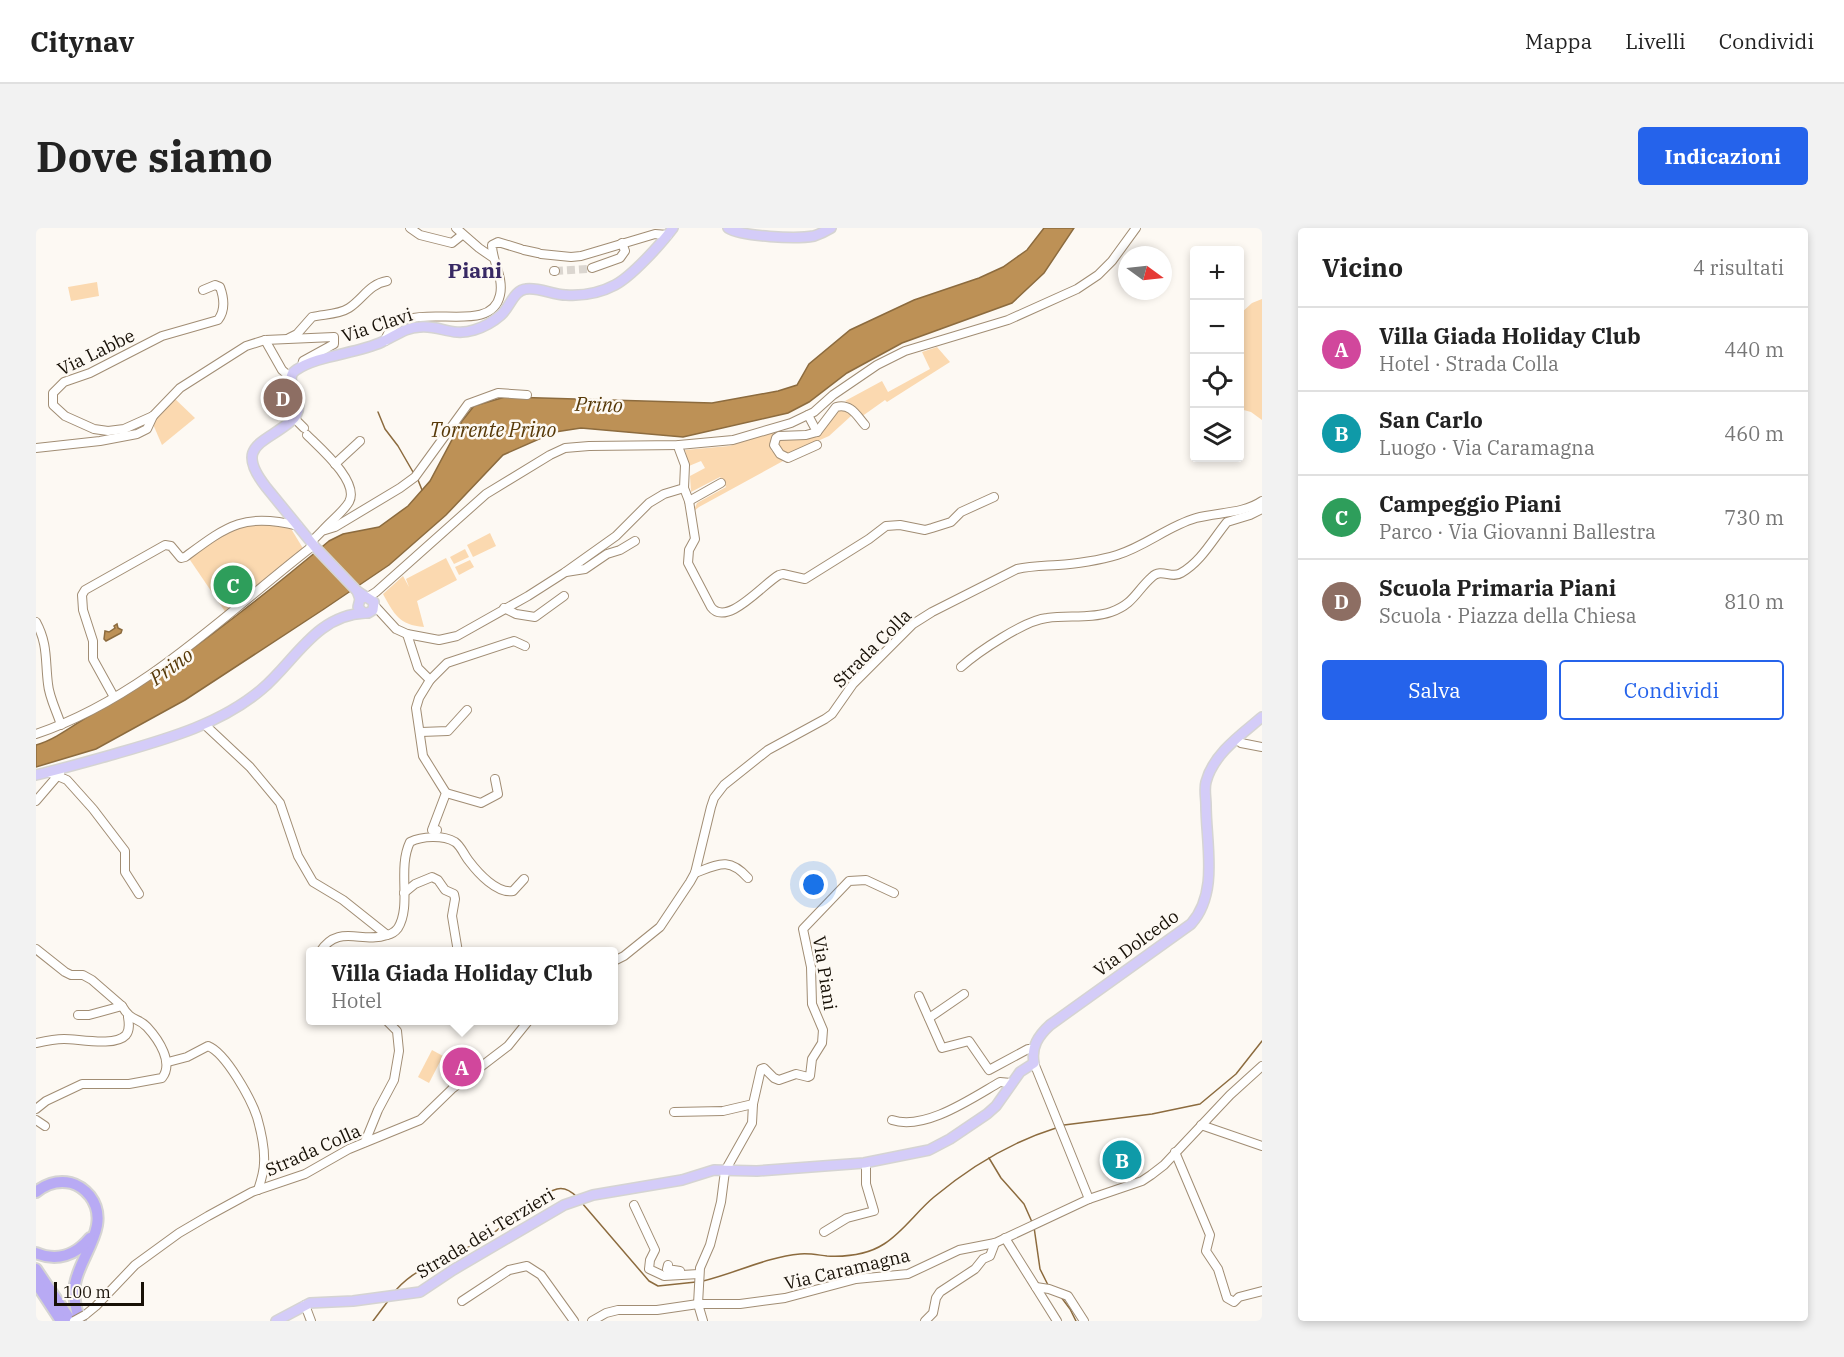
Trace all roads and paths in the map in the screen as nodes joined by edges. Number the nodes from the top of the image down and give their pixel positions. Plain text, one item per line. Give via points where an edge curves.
1 (410, 228) edge
2 (728, 228) edge
3 (831, 228) edge
4 (1136, 228) edge
5 (459, 231) edge
6 (671, 231) edge
7 (622, 243) junction
8 (492, 257) junction
9 (589, 268) tunnel mouth
10 (387, 281) dead end
11 (203, 290) dead end
12 (284, 339) junction
13 (265, 340) junction
14 (385, 340) junction
15 (301, 367) junction
16 (290, 377) junction
17 (527, 395) dead end
18 (808, 415) junction
19 (153, 416) junction
20 (294, 418) junction
21 (865, 425) dead end
22 (817, 432) junction
23 (360, 441) dead end
24 (679, 445) junction
25 (817, 445) dead end
26 (36, 448) edge
27 (335, 464) junction
28 (721, 483) dead end
29 (684, 488) junction
30 (994, 497) dead end
31 (689, 501) junction
32 (1262, 501) edge
33 (1262, 508) edge
34 (298, 526) junction
35 (322, 531) junction
36 (635, 542) dead end
37 (313, 545) junction
38 (564, 573) junction
39 (564, 596) dead end
40 (367, 601) junction
41 (504, 608) junction
42 (36, 622) edge
43 (406, 634) junction
44 (525, 646) dead end
45 (961, 668) dead end
46 (430, 680) junction
47 (114, 697) junction
48 (466, 710) dead end
49 (1262, 717) edge
50 (204, 724) junction
51 (61, 725) junction
52 (421, 732) junction
53 (36, 734) edge
54 (1237, 739) junction
55 (1262, 747) edge
56 (61, 772) junction
57 (36, 775) edge
58 (495, 779) dead end
59 (446, 793) junction
60 (36, 801) edge
61 (437, 830) dead end
62 (695, 873) junction
63 (748, 878) dead end
64 (524, 879) dead end
65 (404, 893) junction
66 (894, 893) dead end
67 (139, 894) dead end
68 (387, 935) junction
69 (324, 947) edge
70 (457, 947) edge
71 (36, 949) edge
72 (618, 959) edge
73 (964, 994) dead end
74 (919, 996) dead end
75 (122, 1006) junction
76 (78, 1015) dead end
77 (128, 1017) junction
78 (929, 1018) junction
79 (391, 1025) edge
80 (525, 1025) edge
81 (36, 1043) edge
82 (1034, 1049) junction
83 (168, 1062) junction
84 (1034, 1063) junction
85 (1262, 1066) edge
86 (1011, 1083) junction
87 (753, 1104) junction
88 (36, 1109) edge
89 (674, 1112) dead end
90 (36, 1120) edge
91 (892, 1120) dead end
92 (1201, 1125) junction
93 (45, 1126) dead end
94 (365, 1142) junction
95 (1262, 1146) edge
96 (1175, 1152) junction
97 (866, 1163) junction
98 (725, 1171) junction
99 (258, 1190) junction
100 (36, 1192) edge
101 (1089, 1199) junction
102 (634, 1205) dead end
103 (824, 1232) dead end
104 (94, 1234) junction
105 (1005, 1238) junction
106 (995, 1243) junction
107 (36, 1253) edge
108 (668, 1265) dead end
109 (36, 1269) edge
110 (700, 1272) junction
111 (36, 1282) edge
112 (1036, 1287) junction
113 (1262, 1290) edge
114 (36, 1292) edge
115 (462, 1301) dead end
116 (698, 1304) junction
117 (305, 1305) junction
118 (59, 1317) edge
119 (82, 1318) edge
120 (72, 1321) edge
121 (276, 1321) edge
122 (311, 1321) edge
123 (574, 1321) edge
124 (592, 1321) edge
125 (703, 1321) edge
126 (925, 1321) edge
127 (1057, 1321) edge
128 (1084, 1321) edge

1 - 5 street via 420,236 452,243
2 - 3 main road via 753,236 812,236
4 - 18 street via 1112,261 1077,289 1008,320 905,351 855,379
5 - 8 street
6 - 7 street
6 - 14 main road, Via Clavi via 613,286 578,295 523,289 502,314 474,330 456,333 422,326
7 - 8 street via 572,257 540,254 494,242
7 - 9 street via 625,251 620,258
8 - 14 street via 500,275 501,292 490,311 474,317 440,315 399,322 387,332
10 - 12 street via 373,286 350,308 312,316 297,334
11 - 19 street, Via Labbe via 220,287 223,310 218,320 162,336 90,373 64,381 53,393 53,404 60,413 94,429 124,429
12 - 13 street, Via Labbe
12 - 15 street, Via Labbe via 335,338 333,345
13 - 16 street
13 - 19 street, Via Labbe via 246,346 180,388
14 - 15 main road, Via Clavi
15 - 16 main road
16 - 20 main road via 299,402
17 - 35 street via 498,393 468,404 414,477 335,527
18 - 22 street
18 - 24 street via 733,440
19 - 26 street, Via Labbe via 147,429 137,434
20 - 27 street
20 - 34 main road via 260,441 252,457 260,480
21 - 22 street via 848,406 841,405
22 - 25 street via 779,436 774,445 788,458
23 - 27 street
24 - 29 street via 685,465
24 - 40 street via 589,446 565,448 550,455 480,499
27 - 35 street via 348,483 351,496
28 - 31 street
29 - 31 street
29 - 38 street via 649,503 616,536
30 - 31 street via 961,512 951,522 925,530 886,526 805,579 779,575 741,606 720,614 711,607 688,564 695,539
32 - 62 street, Strada Colla via 1250,509 1185,521 1115,555 1017,569 921,618 853,684 825,720 768,750 724,785 711,807
33 - 45 street via 1227,522 1217,538 1184,571 1153,575 1133,600 1123,606 1101,614 1037,619
34 - 37 main road
34 - 47 street via 256,519 238,523 181,558 165,544 85,590 83,610 93,641 93,659
35 - 37 street
36 - 38 street via 585,569
37 - 40 main road
37 - 47 street via 187,648
38 - 41 street
39 - 41 street via 535,616
40 - 43 street
40 - 50 main road via 352,614 311,636 260,691
41 - 43 street via 457,636 439,640
42 - 51 street via 47,651 48,686
43 - 46 street via 418,668
44 - 46 street via 514,641 447,663
46 - 52 street via 416,708
47 - 51 street
48 - 52 street via 448,731
49 - 54 main road, Via Dolcedo
50 - 56 main road
50 - 68 street via 250,767 280,803 298,856 313,882
51 - 53 street
52 - 59 street via 423,756
54 - 55 street
54 - 82 main road, Via Dolcedo via 1215,763 1206,782 1209,873 1208,891 1199,916 1050,1025
56 - 57 main road
56 - 60 street
56 - 67 street via 125,851 125,873
58 - 59 street via 498,794 482,803
59 - 61 street via 432,830
62 - 63 street via 730,863
62 - 72 street, Strada Colla via 660,927
64 - 65 street via 513,891 501,890 468,860 457,843 418,838 410,842 403,862
65 - 68 street via 401,920 393,934
65 - 70 street via 432,877 454,894 452,916
66 - 87 street, Via Piani via 866,880 849,881 803,929 810,959 812,1004 823,1030 822,1043 812,1059 808,1077 796,1074 779,1080 761,1069
68 - 69 street via 370,939 339,936
71 - 75 street via 65,972 92,980
73 - 78 street
74 - 78 street
75 - 76 street
75 - 77 street
77 - 81 street via 128,1032 116,1040 58,1039
77 - 83 street via 146,1025
78 - 82 street via 942,1048 969,1041 988,1070
79 - 94 street via 397,1032 398,1063
80 - 94 street, Strada Colla via 508,1046 453,1088 420,1120
82 - 84 main road
83 - 88 street via 162,1078 129,1084 82,1084
83 - 99 street via 208,1046 215,1048 236,1076 257,1119 265,1162
84 - 86 main road, Strada dei Terzieri
84 - 101 street
85 - 92 street, Via Caramagna
86 - 91 street via 1000,1082 932,1118 904,1123
86 - 97 main road, Strada dei Terzieri via 996,1106 950,1139 920,1152
87 - 89 street via 723,1111
87 - 98 street, Via Piani via 752,1123
90 - 93 street
92 - 95 street
92 - 96 street, Via Caramagna
94 - 99 street, Strada Colla via 305,1174
96 - 101 street, Via Caramagna via 1142,1181
96 - 113 street via 1210,1235 1206,1251 1218,1269 1227,1298 1234,1302
97 - 98 main road, Strada dei Terzieri
97 - 103 street via 866,1184 874,1211 847,1218
98 - 110 street, Via Piani via 720,1208
98 - 117 main road, Strada dei Terzieri via 714,1170 572,1201 420,1292
99 - 119 street, Strada Colla via 179,1233 145,1257
100 - 104 highway via 62,1182 78,1186 96,1208
101 - 105 street, Via Caramagna
102 - 110 street via 655,1250 649,1269 664,1276
104 - 107 highway via 67,1256
104 - 119 highway via 75,1285 76,1306
105 - 106 street, Via Caramagna
105 - 112 street
106 - 116 street, Via Caramagna via 959,1250 902,1275 856,1279 785,1298
106 - 126 street via 990,1256 940,1292 933,1313
108 - 110 street via 667,1269
109 - 120 highway
110 - 116 street, Via Piani
111 - 118 highway
112 - 127 street
112 - 128 street via 1068,1296
114 - 118 highway
115 - 123 street via 509,1270 527,1266 541,1275
116 - 124 street, Via Caramagna via 618,1310
116 - 125 street
117 - 121 main road, Strada dei Terzieri
117 - 122 street
119 - 120 street, Strada Colla, bridge

